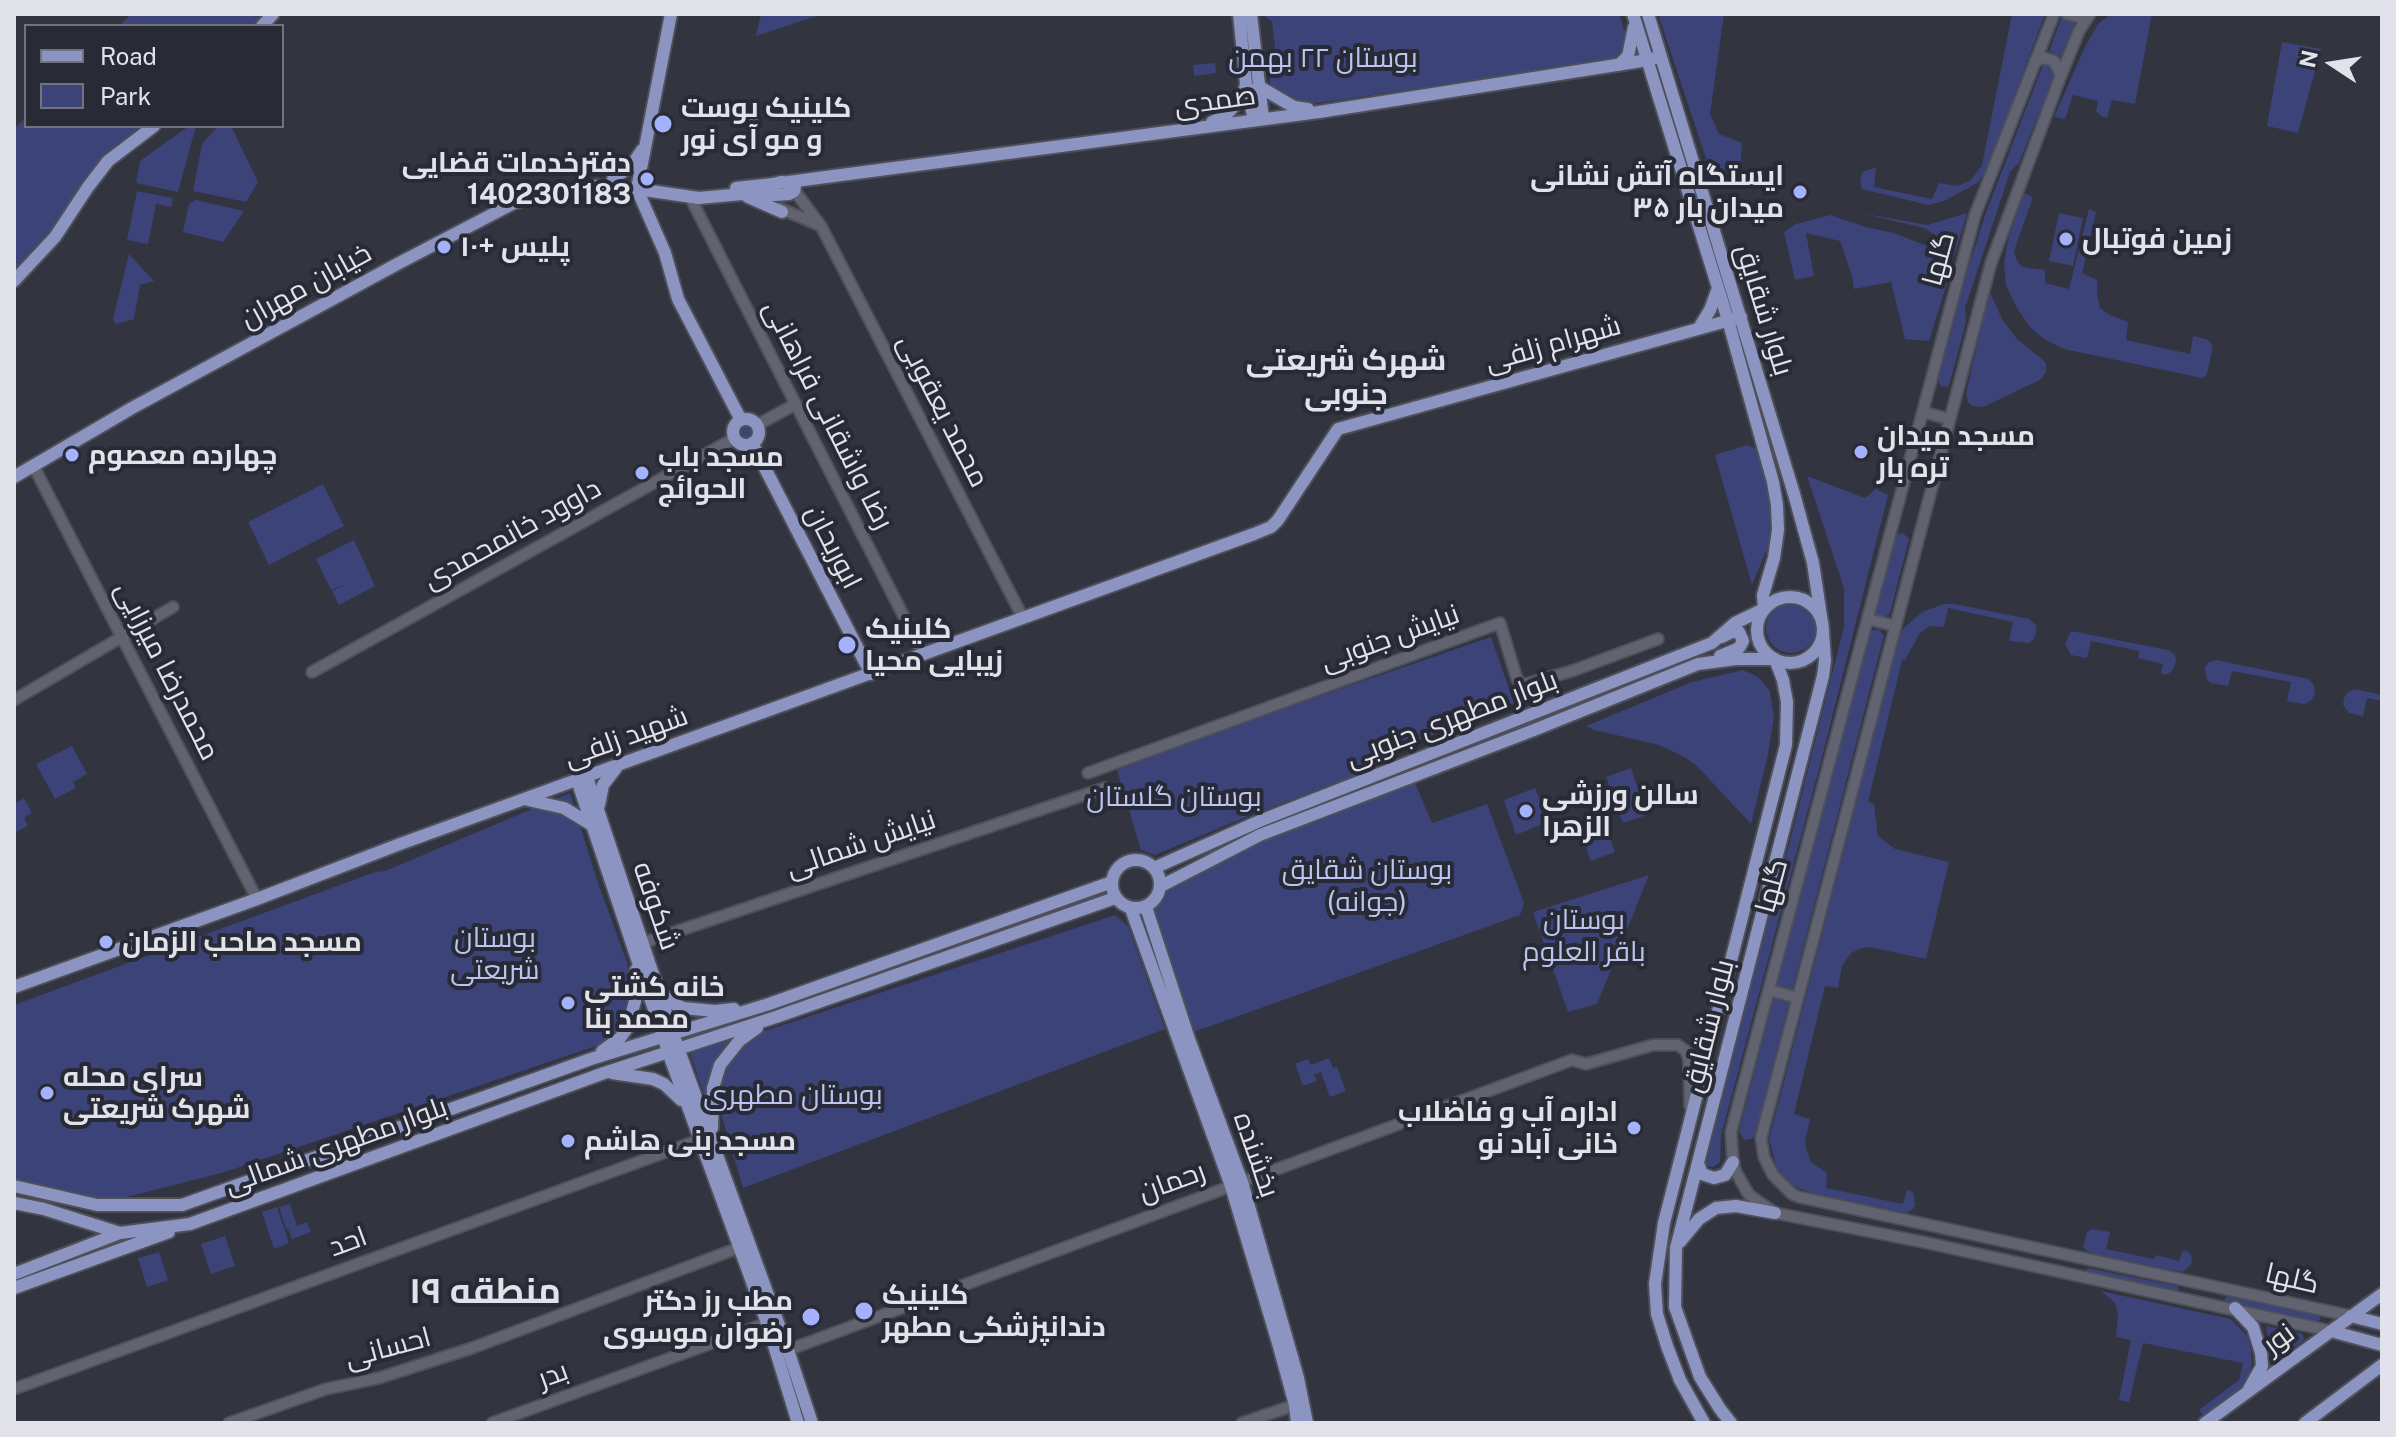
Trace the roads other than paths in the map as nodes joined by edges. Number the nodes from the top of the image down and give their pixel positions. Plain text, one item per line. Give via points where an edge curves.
1 (671, 14) edge
2 (1239, 14) edge
3 (1251, 14) edge
4 (1648, 14) edge
5 (2054, 14) edge
6 (2067, 14) edge
7 (2089, 14) edge
8 (1634, 17) edge
9 (1661, 56) junction
10 (1648, 60) junction
11 (2035, 61) junction
12 (1619, 65) junction
13 (2061, 75) junction
14 (1252, 85) junction
15 (1319, 112) junction
16 (1258, 120) junction
17 (1204, 127) junction
18 (151, 128) edge
19 (644, 148) junction
20 (613, 179) junction
21 (637, 186) junction
22 (791, 186) junction
23 (561, 189) junction
24 (774, 189) junction
25 (742, 194) junction
26 (690, 197) junction
27 (782, 212) junction
28 (821, 226) junction
29 (14, 281) edge
30 (1718, 288) junction
31 (1735, 318) junction
32 (1699, 328) junction
33 (796, 404) junction
34 (1923, 412) junction
35 (1949, 419) junction
36 (741, 420) junction
37 (757, 425) junction
38 (735, 438) junction
39 (752, 443) junction
40 (33, 465) junction
41 (14, 477) edge
42 (1254, 534) joint
43 (173, 607) dead end
44 (1764, 609) junction
45 (1023, 618) junction
46 (1868, 619) junction
47 (1895, 626) junction
48 (1822, 627) junction
49 (123, 636) junction
50 (1658, 639) dead end
51 (1712, 643) junction
52 (923, 654) junction
53 (1775, 659) junction
54 (1698, 664) junction
55 (312, 672) dead end
56 (871, 674) junction
57 (14, 700) edge
58 (620, 764) junction
59 (1093, 771) dead end
60 (582, 778) junction
61 (1099, 790) dead end
62 (521, 800) junction
63 (597, 822) junction
64 (1154, 868) junction
65 (1112, 882) junction
66 (1161, 886) junction
67 (1115, 898) junction
68 (257, 899) junction
69 (1146, 907) junction
70 (1131, 909) junction
71 (642, 943) junction
72 (635, 955) junction
73 (654, 977) junction
74 (14, 987) edge
75 (1769, 990) junction
76 (1798, 998) junction
77 (769, 1004) junction
78 (776, 1017) junction
79 (668, 1035) junction
80 (673, 1050) junction
81 (591, 1059) junction
82 (604, 1073) junction
83 (692, 1121) junction
84 (1689, 1125) junction
85 (699, 1140) junction
86 (714, 1147) junction
87 (1733, 1162) junction
88 (1698, 1163) junction
89 (1236, 1184) junction
90 (14, 1186) edge
91 (14, 1203) edge
92 (1775, 1213) junction
93 (190, 1224) junction
94 (1927, 1224) junction
95 (120, 1233) junction
96 (1989, 1238) junction
97 (1923, 1242) junction
98 (738, 1248) junction
99 (1676, 1248) junction
100 (2065, 1254) junction
101 (1985, 1255) junction
102 (2060, 1271) junction
103 (14, 1274) edge
104 (14, 1288) edge
105 (2382, 1294) edge
106 (2235, 1308) junction
107 (2351, 1316) junction
108 (772, 1322) junction
109 (2382, 1324) edge
110 (2331, 1331) junction
111 (2382, 1345) edge
112 (788, 1350) junction
113 (2382, 1365) edge
114 (14, 1389) edge
115 (2248, 1392) junction
116 (1295, 1405) junction
117 (229, 1423) edge
118 (492, 1423) edge
119 (798, 1423) edge
120 (812, 1423) edge
121 (1242, 1423) edge
122 (1297, 1423) edge
123 (1307, 1423) edge
124 (1704, 1423) edge
125 (1731, 1423) edge
126 (2205, 1423) edge
127 (2305, 1423) edge

1 - 19 main road
2 - 14 main road
3 - 14 main road
4 - 9 main road, بلوار شقایق
5 - 11 street, گلها
6 - 7 street
7 - 13 street, گلها
8 - 10 main road, بلوار شقایق
8 - 12 main road via 1628,56
9 - 10 main road, صمدی
9 - 31 main road, بلوار شقایق
10 - 12 main road, صمدی
10 - 30 main road, بلوار شقایق
11 - 13 street via 2054,61
11 - 34 street, گلها via 1975,215
12 - 15 main road, صمدی
13 - 35 street, گلها via 1991,263
14 - 15 main road via 1294,107
14 - 16 main road
14 - 17 main road via 1226,115
15 - 16 main road, صمدی
16 - 17 main road, صمدی
17 - 22 main road, صمدی
18 - 29 main road via 108,161 55,237
19 - 20 main road
19 - 21 main road
20 - 21 main road
20 - 23 main road via 590,179
21 - 23 main road, خیابان مهران
21 - 24 main road
21 - 26 main road
21 - 36 main road via 678,299
22 - 24 main road via 789,194
22 - 28 street, محمد یعقوبی
23 - 40 main road, خیابان مهران via 514,203 426,248
24 - 25 main road
24 - 27 street via 773,203
25 - 26 main road
25 - 27 main road
26 - 33 street, رضا واشقانی فراهانی
27 - 28 street
28 - 45 street, محمد یعقوبی
30 - 31 main road, بلوار شقایق
30 - 32 main road
31 - 32 main road, شهرام زلفی
31 - 44 main road, بلوار شقایق via 1777,505 1777,546
31 - 48 main road, بلوار شقایق via 1813,563
32 - 42 main road, شهرام زلفی via 1338,429 1278,520
33 - 37 street
33 - 52 street, رضا واشقانی فراهانی
34 - 35 street
34 - 46 street, گلها
35 - 47 street, گلها
36 - 37 main road
36 - 38 main road via 733,430
37 - 39 main road via 759,433
38 - 39 main road
38 - 55 street, داوود خانمحمدی
39 - 56 main road, ابوریحان
40 - 41 main road, خیابان مهران
40 - 49 street, محمدرضا میرزایی
42 - 45 main road, شهید زلفی
43 - 49 street
44 - 48 main road via 1792,596 1802,599 1818,613
44 - 51 main road, بلوار مطهری جنوبی via 1735,623
44 - 53 main road via 1757,637
45 - 52 main road, شهید زلفی
46 - 47 street
46 - 75 street, گلها
47 - 76 street, گلها
48 - 53 main road via 1820,642 1806,658
48 - 88 main road, بلوار شقایق via 1823,676
49 - 57 street
49 - 68 street, محمدرضا میرزایی
50 - 59 street, نیایش جنوبی via 1526,684 1517,679 1500,623
51 - 54 main road via 1732,632 1742,636 1739,648
51 - 64 main road, بلوار مطهری جنوبی via 1274,815
52 - 56 main road, شهید زلفی
53 - 54 main road, بلوار مطهری جنوبی
53 - 84 main road, بلوار شقایق via 1787,702 1786,745
54 - 66 main road, بلوار مطهری جنوبی via 1260,835
56 - 58 main road, شهید زلفی
58 - 60 main road, شهید زلفی
58 - 63 main road via 600,794
60 - 62 main road, شهید زلفی
60 - 63 main road, شکوفه
61 - 71 street, نیایش شمالی
62 - 63 main road via 553,804
62 - 68 main road, شهید زلفی
63 - 71 main road, شکوفه
63 - 72 main road, شکوفه
64 - 65 main road via 1128,861 1115,871
64 - 66 main road
65 - 67 main road
65 - 77 main road
66 - 69 main road
67 - 70 main road
67 - 78 main road
68 - 74 main road, شهید زلفی
69 - 70 main road
69 - 89 main road, بخشنده
70 - 89 main road, بخشنده
71 - 73 main road, شکوفه
72 - 79 main road, شکوفه
72 - 81 main road via 636,987 628,1027
73 - 77 main road via 664,997 683,1008 715,1011
73 - 79 main road, شکوفه
75 - 76 street
75 - 87 street, گلها via 1731,1132
76 - 94 street, گلها via 1761,1138 1773,1175 1799,1197
77 - 79 main road
78 - 80 main road
78 - 86 main road via 739,1041 720,1065 711,1102
79 - 80 main road, شکوفه
79 - 81 main road, بلوار مطهری شمالی
80 - 82 main road, بلوار مطهری شمالی
80 - 83 main road, شکوفه
80 - 86 main road, شکوفه
81 - 90 main road, بلوار مطهری شمالی via 182,1205 97,1205
82 - 83 main road via 664,1084 682,1101
82 - 93 main road, بلوار مطهری شمالی
83 - 85 main road, شکوفه
84 - 89 street, رحمان via 1686,1051 1678,1045 1653,1045 1586,1064 1572,1060
84 - 124 main road, بلوار شقایق via 1655,1284 1667,1346
85 - 98 main road, شکوفه
85 - 114 street, احد
86 - 108 main road, شکوفه
87 - 88 main road via 1725,1175 1714,1178 1702,1174
87 - 92 street, گلها via 1749,1195
88 - 99 main road, بلوار شقایق
89 - 112 street, رحمان
89 - 116 main road, بخشنده
89 - 123 main road, بخشنده via 1298,1378
91 - 95 main road, بلوار مطهری شمالی
92 - 97 street, گلها
92 - 99 main road via 1716,1208 1699,1219
93 - 95 main road, بلوار مطهری شمالی
93 - 104 main road
94 - 96 street, گلها
94 - 97 street
95 - 103 main road
96 - 100 street, گلها
96 - 101 street
97 - 101 street, گلها
98 - 108 main road, شکوفه
98 - 117 street, احسانی via 472,1348
99 - 125 main road, بلوار شقایق via 1675,1307 1700,1377
100 - 102 street
100 - 107 street, گلها
101 - 102 street, گلها
102 - 106 street, گلها
105 - 107 main road, نور
106 - 110 street, گلها
106 - 115 main road via 2253,1327 2261,1353 2262,1366
107 - 109 main road
107 - 110 main road, نور
108 - 112 main road
108 - 118 street, بدر
108 - 119 main road
110 - 111 main road
110 - 115 main road, نور
112 - 120 main road
113 - 127 main road
115 - 126 main road, نور
116 - 121 street
116 - 122 main road, بخشنده

